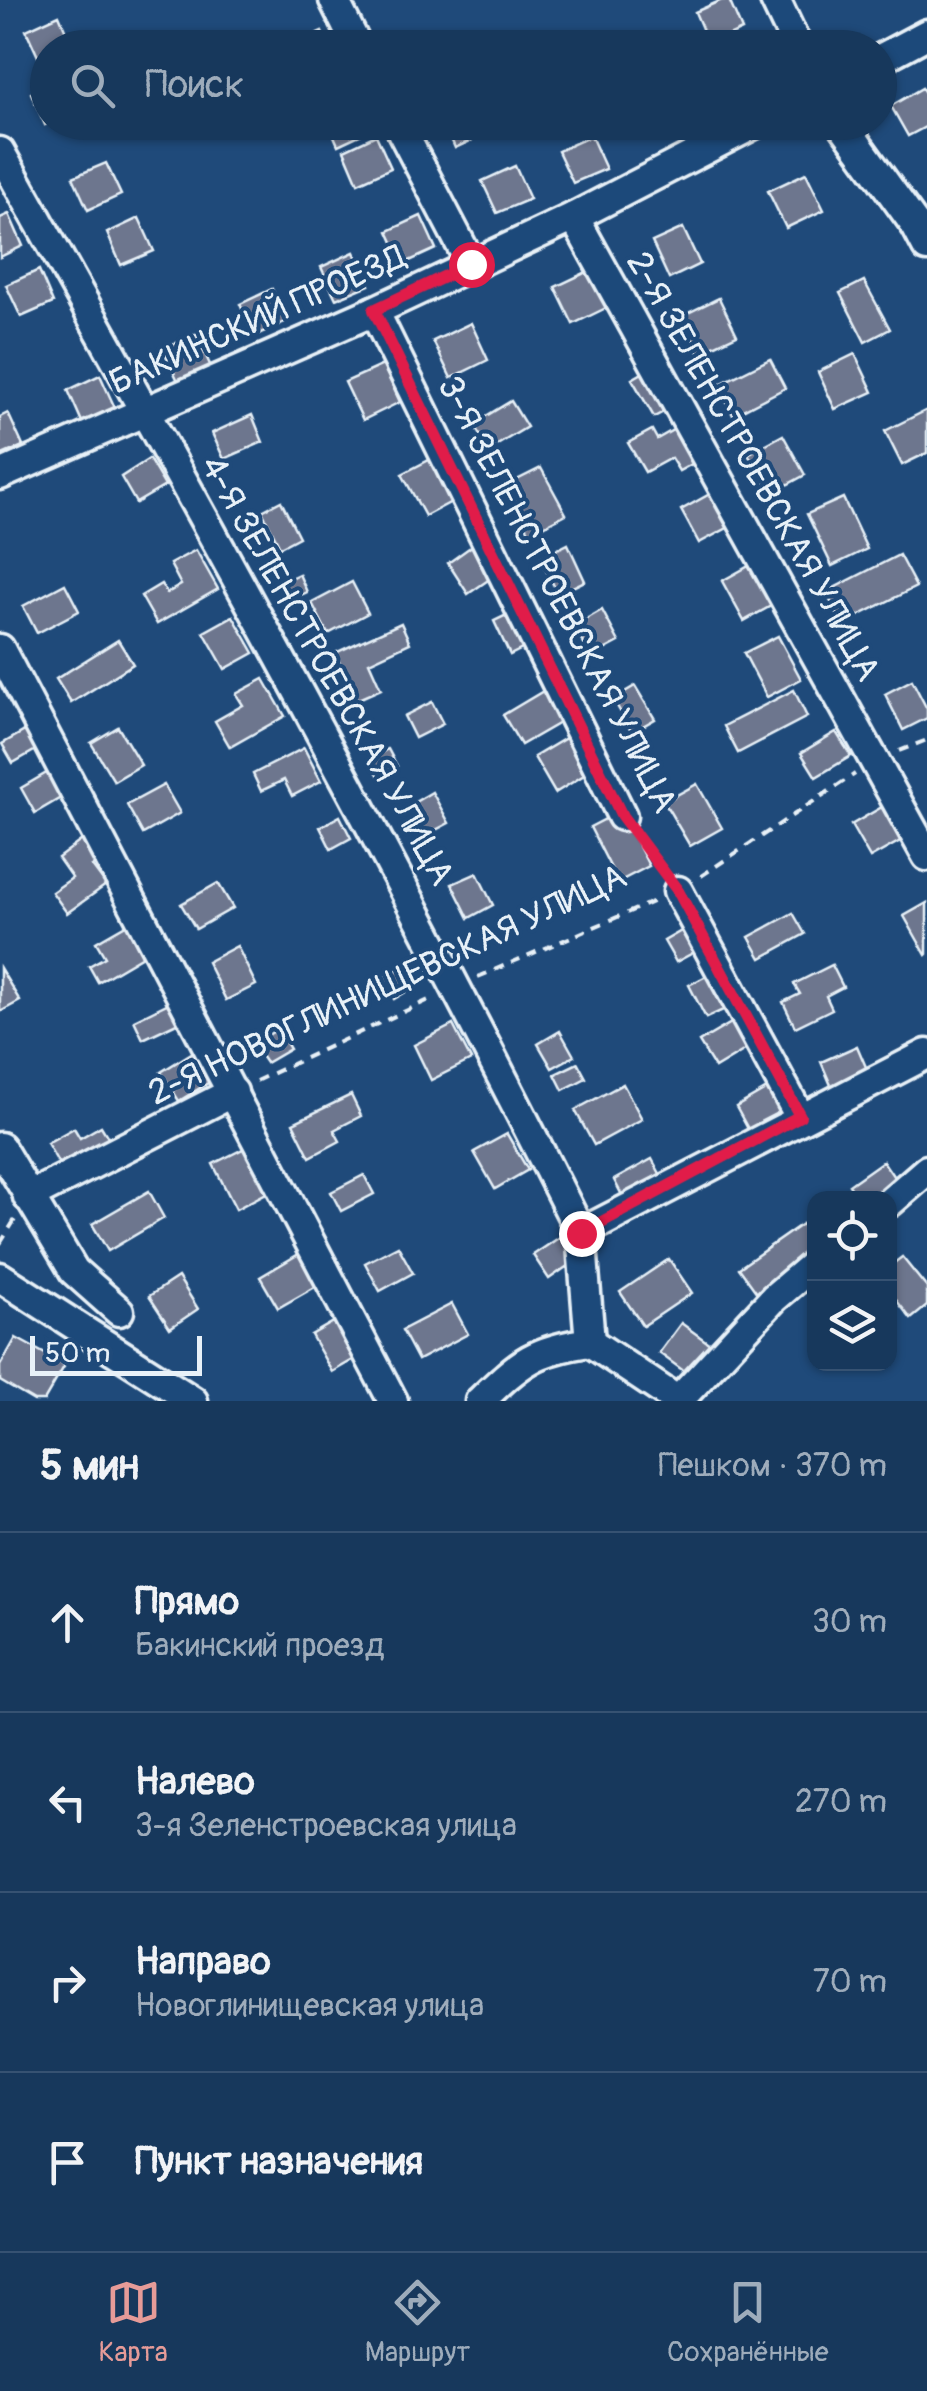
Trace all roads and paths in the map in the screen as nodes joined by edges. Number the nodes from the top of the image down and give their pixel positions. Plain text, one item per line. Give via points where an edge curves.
1 (334, 0) edge
2 (775, 0) edge
3 (349, 30) edge
4 (789, 30) edge
5 (927, 34) edge
6 (897, 50) edge
7 (406, 140) edge
8 (724, 140) edge
9 (854, 140) edge
10 (0, 152) edge
11 (574, 218) junction
12 (923, 232) edge
13 (471, 264) junction
14 (374, 310) junction
15 (145, 410) junction
16 (0, 475) edge
17 (0, 648) edge
18 (927, 740) edge
19 (874, 761) junction
20 (622, 816) joint
21 (927, 856) edge
22 (678, 891) junction
23 (458, 986) junction
24 (927, 1054) edge
25 (233, 1092) junction
26 (800, 1116) junction
27 (0, 1147) edge
28 (927, 1170) edge
29 (897, 1196) edge
30 (28, 1197) junction
31 (581, 1233) junction
32 (807, 1270) edge
33 (0, 1277) edge
34 (119, 1311) dead end
35 (590, 1342) junction
36 (193, 1401) edge
37 (393, 1401) edge
38 (480, 1401) edge
39 (678, 1401) edge

1 - 3 street
2 - 4 street
5 - 6 street
7 - 13 street
8 - 11 street, БАКИНСКИЙ ПРОЕЗД
9 - 12 street
10 - 15 street, 4-Я ЗЕЛЕНСТРОЕВСКАЯ УЛИЦА
11 - 13 street, БАКИНСКИЙ ПРОЕЗД
11 - 19 street, 2-Я ЗЕЛЕНСТРОЕВСКАЯ УЛИЦА
13 - 14 street, БАКИНСКИЙ ПРОЕЗД
14 - 15 street, БАКИНСКИЙ ПРОЕЗД
14 - 20 street, 3-Я ЗЕЛЕНСТРОЕВСКАЯ УЛИЦА
15 - 16 street, БАКИНСКИЙ ПРОЕЗД
15 - 23 street, 4-Я ЗЕЛЕНСТРОЕВСКАЯ УЛИЦА
17 - 25 street
18 - 19 path, 2-Я НОВОГЛИНИЩЕВСКАЯ УЛИЦА
19 - 21 street, 2-Я ЗЕЛЕНСТРОЕВСКАЯ УЛИЦА
19 - 22 path, 2-Я НОВОГЛИНИЩЕВСКАЯ УЛИЦА
20 - 22 path, 3-Я ЗЕЛЕНСТРОЕВСКАЯ УЛИЦА
22 - 23 path, 2-Я НОВОГЛИНИЩЕВСКАЯ УЛИЦА
22 - 26 street
23 - 25 path, 2-Я НОВОГЛИНИЩЕВСКАЯ УЛИЦА
23 - 31 street, 4-Я ЗЕЛЕНСТРОЕВСКАЯ УЛИЦА
24 - 26 street
25 - 30 street, 2-Я НОВОГЛИНИЩЕВСКАЯ УЛИЦА
25 - 37 street
26 - 31 street
27 - 30 street
28 - 29 street
30 - 34 street via 74,1271
31 - 35 street
32 - 39 street
33 - 36 street
35 - 38 street via 553,1347 520,1362
35 - 39 street

